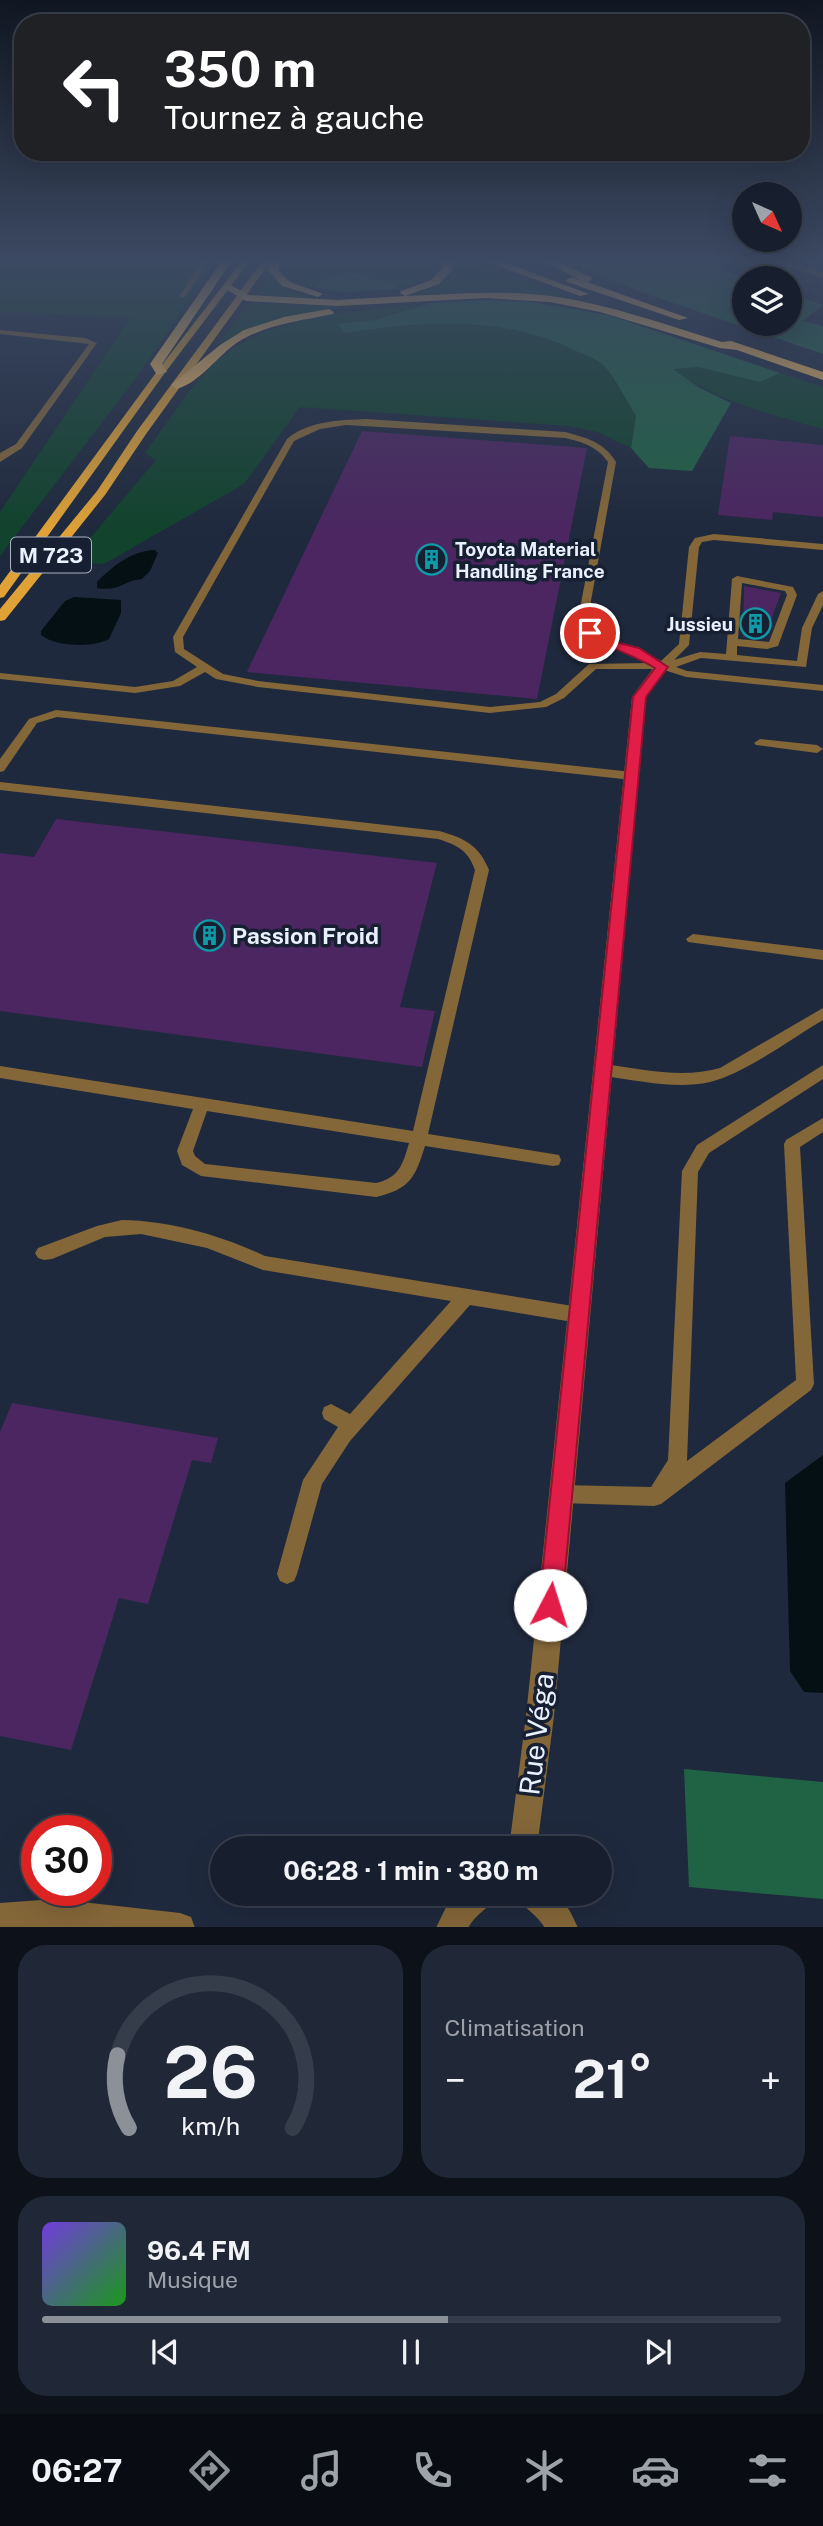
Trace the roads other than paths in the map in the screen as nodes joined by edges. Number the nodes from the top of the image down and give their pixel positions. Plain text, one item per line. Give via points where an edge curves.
1 (87, 352) edge
2 (164, 352) edge
3 (177, 352) edge
4 (201, 352) edge
5 (222, 352) edge
6 (752, 352) edge
7 (783, 352) edge
8 (823, 365) edge
9 (161, 372) junction
10 (823, 376) edge
11 (177, 385) junction
12 (0, 460) edge
13 (823, 547) edge
14 (0, 594) edge
15 (823, 594) edge
16 (0, 617) edge
17 (732, 642) junction
18 (731, 658) junction
19 (663, 667) junction
20 (203, 668) junction
21 (0, 676) edge
22 (823, 688) edge
23 (760, 743) dead end
24 (817, 749) dead end
25 (0, 768) edge
26 (632, 776) junction
27 (0, 786) edge
28 (693, 939) dead end
29 (823, 955) edge
30 (823, 1013) edge
31 (603, 1070) junction
32 (823, 1071) edge
33 (0, 1072) edge
34 (202, 1104) junction
35 (823, 1124) edge
36 (419, 1139) junction
37 (553, 1160) dead end
38 (44, 1253) dead end
39 (467, 1296) junction
40 (579, 1315) junction
41 (331, 1413) dead end
42 (352, 1426) junction
43 (561, 1494) junction
44 (654, 1497) junction
45 (287, 1574) dead end
46 (525, 1836) edge
47 (466, 1906) edge
48 (548, 1906) edge
49 (0, 1918) edge
50 (180, 1927) edge
51 (452, 1927) edge
52 (563, 1927) edge

1 - 12 lane via 19,446
2 - 9 highway via 156,364
3 - 9 main road, M 723
4 - 11 main road, M 723
5 - 11 highway
6 - 10 highway
7 - 8 highway
9 - 14 main road, M 723
11 - 16 main road, M 723 via 102,493
13 - 19 lane via 714,537 698,540 684,645
15 - 18 lane via 807,628 802,665
17 - 17 lane via 737,579 789,589 792,595 774,644
17 - 18 lane
18 - 19 lane via 699,655
19 - 20 lane via 593,666 560,696 542,705 490,710 258,684 219,677
19 - 20 lane via 634,650 604,642 582,624 612,462 606,450 565,435 338,422 307,429 291,439 178,637 179,650
19 - 22 lane via 695,676
19 - 26 street, Rue Véga via 639,697
20 - 21 lane via 176,684 135,690
23 - 24 lane
25 - 26 lane via 33,721 56,713
26 - 31 street, Rue Véga
27 - 36 lane via 439,835 465,843 476,852 482,870
28 - 29 lane
30 - 31 lane via 709,1078
31 - 40 street, Rue Véga
32 - 44 lane via 703,1149 690,1171 677,1462
33 - 34 lane
34 - 36 lane
34 - 36 lane via 185,1151 188,1160 201,1170 376,1190 394,1187 406,1178
35 - 44 lane via 792,1144 805,1384
36 - 37 lane
38 - 39 lane via 130,1226 223,1246 263,1263
39 - 40 lane
39 - 42 lane
40 - 43 street, Rue Véga
41 - 42 lane
42 - 45 lane via 313,1480
43 - 44 lane
43 - 46 street, Rue Véga
47 - 51 street
48 - 52 street
49 - 50 street via 55,1914

